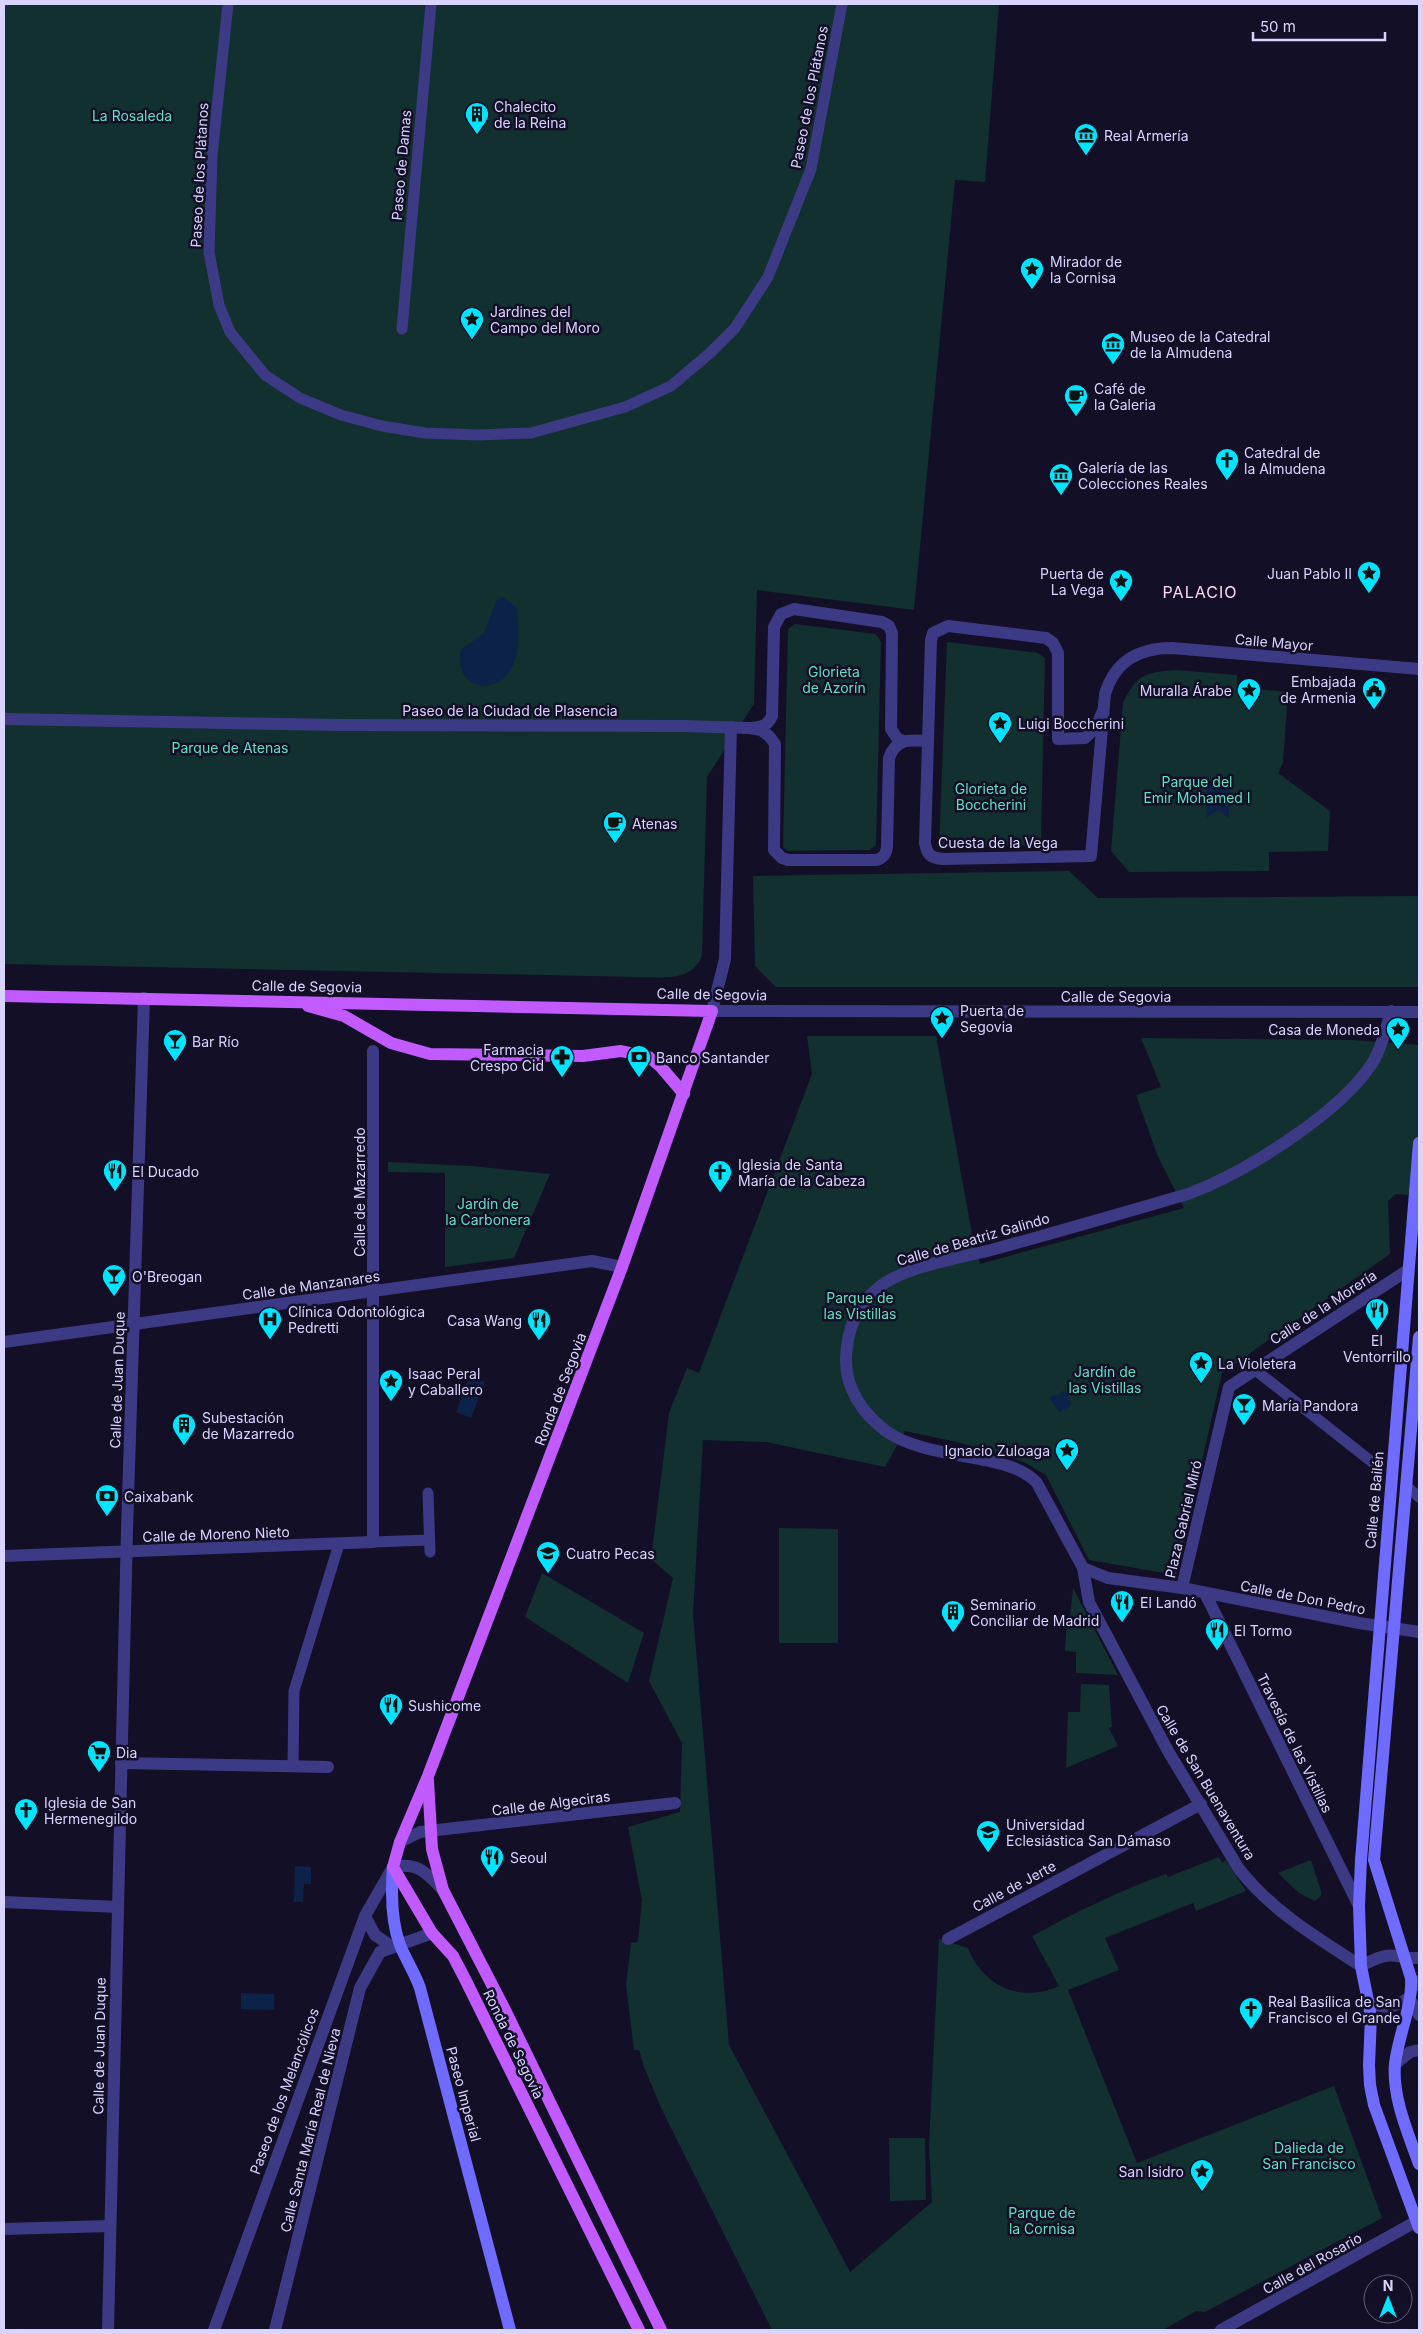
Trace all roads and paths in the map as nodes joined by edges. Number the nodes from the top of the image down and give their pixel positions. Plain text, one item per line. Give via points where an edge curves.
1 (228, 4) edge
2 (431, 4) edge
3 (842, 4) edge
4 (402, 328) dead end
5 (1129, 659) joint
6 (1419, 669) edge
7 (1102, 711) junction
8 (4, 719) edge
9 (731, 728) junction
10 (750, 728) junction
11 (1078, 740) junction
12 (903, 741) junction
13 (927, 741) junction
14 (1098, 765) junction
15 (4, 996) edge
16 (144, 998) junction
17 (289, 1001) junction
18 (712, 1011) junction
19 (1391, 1012) junction
20 (1419, 1012) edge
21 (374, 1052) dead end
22 (684, 1094) junction
23 (1419, 1143) edge
24 (622, 1267) junction
25 (1408, 1270) junction
26 (374, 1291) junction
27 (134, 1325) junction
28 (1419, 1337) edge
29 (4, 1342) edge
30 (1254, 1369) junction
31 (1377, 1466) dead end
32 (1406, 1486) junction
33 (428, 1493) dead end
34 (1419, 1497) edge
35 (374, 1542) junction
36 (339, 1544) junction
37 (127, 1552) junction
38 (4, 1556) edge
39 (1083, 1568) junction
40 (1182, 1588) junction
41 (1205, 1593) junction
42 (1380, 1626) junction
43 (1394, 1628) junction
44 (1419, 1632) edge
45 (121, 1764) junction
46 (293, 1766) junction
47 (328, 1767) dead end
48 (428, 1776) junction
49 (675, 1802) dead end
50 (1201, 1804) junction
51 (430, 1831) junction
52 (400, 1842) junction
53 (394, 1867) junction
54 (443, 1890) junction
55 (4, 1902) edge
56 (118, 1906) junction
57 (1359, 1906) junction
58 (365, 1916) junction
59 (432, 1933) junction
60 (948, 1938) dead end
61 (396, 1945) junction
62 (1405, 1958) junction
63 (1419, 1958) edge
64 (1361, 1966) junction
65 (1414, 1989) edge
66 (1369, 2003) junction
67 (1419, 2015) edge
68 (1419, 2050) edge
69 (1395, 2064) junction
70 (1419, 2164) edge
71 (1418, 2225) edge
72 (110, 2226) junction
73 (4, 2230) edge
74 (108, 2330) edge
75 (214, 2330) edge
76 (275, 2330) edge
77 (510, 2330) edge
78 (639, 2330) edge
79 (661, 2330) edge
80 (1221, 2330) edge

1 - 3 street, Paseo de los Plátanos via 212,156 209,252 220,305 230,332 265,375 300,398 341,415 382,426 425,433 478,435 531,433 625,407 671,386 734,328 768,277 811,169
2 - 4 street, Paseo de Damas
5 - 6 street, Calle Mayor via 1146,650 1172,648
5 - 7 street, Cuesta de la Vega via 1110,678
7 - 11 street, Cuesta de la Vega via 1092,733
7 - 14 street, Cuesta de la Vega
8 - 9 street, Paseo de la Ciudad de Plasencia
9 - 10 street
9 - 18 street via 725,959
10 - 12 street via 762,727 772,716 774,627 780,614 794,609 882,622 889,626 892,633 891,729
10 - 12 street via 761,730 775,744 774,850 788,860 882,858 887,847 889,758 896,744
11 - 13 street, Cuesta de la Vega via 1058,739 1058,653 1053,643 1046,638 948,626 934,633 931,640
11 - 14 street, Cuesta de la Vega via 1088,744
12 - 13 street
13 - 14 street, Cuesta de la Vega via 925,844 927,851 936,859 1091,856
15 - 16 main road, Calle de Segovia
16 - 17 main road, Calle de Segovia
16 - 27 street, Calle de Juan Duque
17 - 18 main road, Calle de Segovia
17 - 22 main road via 344,1016 391,1043 430,1054 583,1056 621,1051 649,1057
18 - 19 street, Calle de Segovia
18 - 22 main road, Ronda de Segovia
19 - 20 street, Calle de Segovia
19 - 39 street, Calle de Beatriz Galindo via 1373,1062 1318,1117 1267,1154 1188,1194 894,1277 864,1302 854,1318 846,1342 846,1367 854,1394 868,1416 905,1442 1026,1473 1042,1489
21 - 26 street, Calle de Mazarredo
22 - 24 main road, Ronda de Segovia
23 - 25 main road, Calle de Bailén
24 - 26 street, Calle de Manzanares via 592,1261
24 - 48 main road, Ronda de Segovia
25 - 30 street, Calle de la Morería
25 - 42 main road, Calle de Bailén
26 - 27 street, Calle de Manzanares
26 - 35 street, Calle de Mazarredo
27 - 29 street, Calle de Manzanares
27 - 37 street, Calle de Juan Duque
28 - 32 main road
30 - 31 street
30 - 40 street, Plaza Gabriel Miró via 1229,1387
32 - 34 street
32 - 43 main road
33 - 35 street, Calle de Moreno Nieto via 430,1546
35 - 36 street, Calle de Moreno Nieto
36 - 37 street, Calle de Moreno Nieto
36 - 46 street via 294,1691
37 - 38 street, Calle de Moreno Nieto
37 - 45 street, Calle de Juan Duque
39 - 40 street, Plaza Gabriel Miró via 1108,1578
39 - 50 street, Calle de San Buenaventura via 1090,1602 1164,1743
40 - 41 street, Calle de Don Pedro
41 - 42 street, Calle de Don Pedro
41 - 57 street, Travesía de las Vistillas
42 - 43 street, Calle de Don Pedro
42 - 57 main road, Calle de Bailén
43 - 44 street, Calle de Don Pedro
43 - 62 main road via 1374,1860
45 - 46 street
45 - 56 street, Calle de Juan Duque
46 - 47 street
48 - 51 main road, Ronda de Segovia
48 - 52 main road, Ronda de Segovia
49 - 51 street, Calle de Algeciras
50 - 60 street, Calle de Jerte
50 - 64 street, Calle de San Buenaventura via 1240,1869 1256,1889 1300,1927
51 - 52 street, Calle de Algeciras via 420,1832
51 - 54 main road, Ronda de Segovia
52 - 53 main road, Ronda de Segovia
53 - 54 street via 406,1864 416,1867
53 - 58 street, Paseo de los Melancólicos
53 - 59 main road, Ronda de Segovia
53 - 61 main road, Paseo Imperial via 392,1900
54 - 79 main road, Ronda de Segovia
55 - 56 street
56 - 72 street, Calle de Juan Duque
57 - 64 main road, Calle de Bailén
58 - 61 street via 375,1935
58 - 75 street, Paseo de los Melancólicos
59 - 61 street, Calle Santa María Real de Nieva
59 - 78 main road, Ronda de Segovia via 453,1956 465,1978
61 - 76 street, Calle Santa María Real de Nieva via 380,1952 360,1988
61 - 77 main road, Paseo Imperial via 417,1979
62 - 63 street
62 - 64 street via 1395,1954 1382,1956
62 - 65 main road
64 - 66 main road
65 - 66 street via 1394,2007
65 - 67 street
65 - 69 main road
66 - 71 main road via 1372,2016 1370,2085 1374,2104
68 - 69 street via 1410,2052
69 - 70 main road via 1397,2095
71 - 80 street, Calle del Rosario
72 - 73 street
72 - 74 street, Calle de Juan Duque

